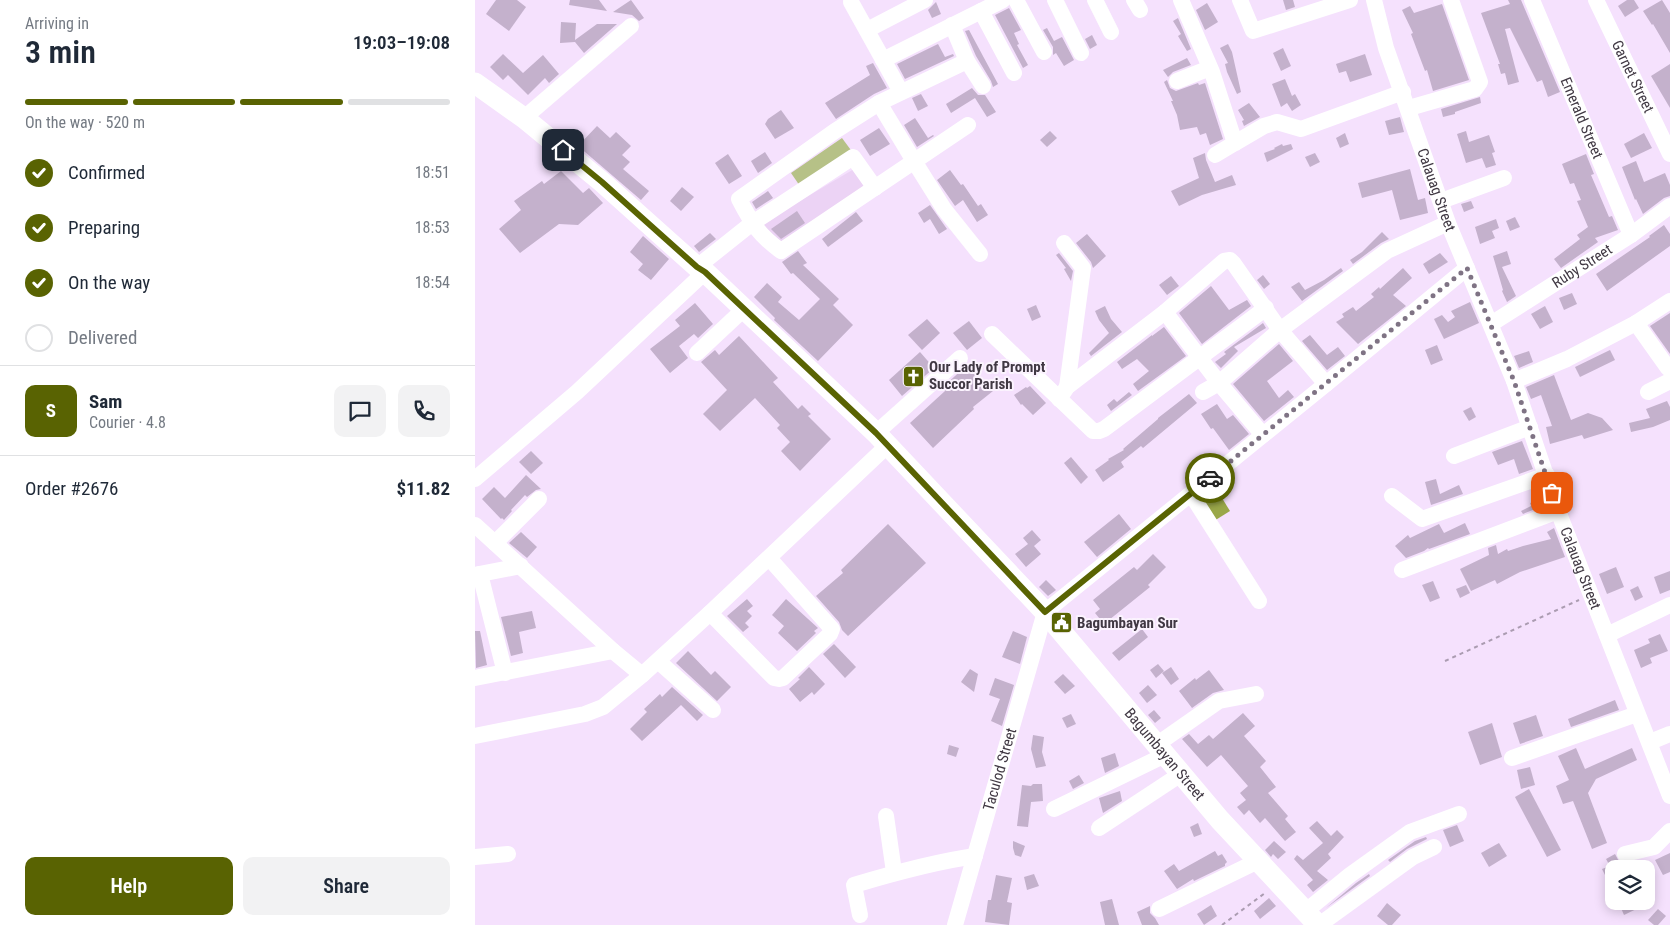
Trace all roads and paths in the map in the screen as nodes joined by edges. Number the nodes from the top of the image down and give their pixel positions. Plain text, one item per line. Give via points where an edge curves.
1 (925, 0) edge
2 (1003, 0) edge
3 (1017, 0) edge
4 (1055, 0) edge
5 (1095, 0) edge
6 (1181, 0) edge
7 (1240, 0) edge
8 (1350, 0) edge
9 (1374, 0) edge
10 (1451, 0) edge
11 (1532, 0) edge
12 (1596, 0) edge
13 (849, 1) edge
14 (981, 10) junction
15 (952, 25) junction
16 (631, 26) dead end
17 (867, 30) junction
18 (1111, 32) dead end
19 (1044, 52) dead end
20 (1081, 53) dead end
21 (883, 60) junction
22 (967, 61) junction
23 (1210, 68) junction
24 (1014, 73) dead end
25 (1177, 81) dead end
26 (475, 83) edge
27 (983, 86) dead end
28 (901, 92) junction
29 (1403, 92) junction
30 (879, 103) junction
31 (1409, 108) junction
32 (524, 118) junction
33 (968, 125) dead end
34 (1235, 143) junction
35 (1670, 154) edge
36 (1215, 156) dead end
37 (913, 161) junction
38 (1504, 178) dead end
39 (875, 188) junction
40 (1441, 201) junction
41 (1670, 206) edge
42 (1449, 223) junction
43 (751, 224) junction
44 (1631, 234) junction
45 (1064, 243) dead end
46 (980, 254) dead end
47 (1467, 268) junction
48 (701, 270) junction
49 (1670, 301) edge
50 (1266, 308) junction
51 (744, 309) junction
52 (1165, 312) junction
53 (1636, 323) junction
54 (1491, 324) junction
55 (1280, 330) junction
56 (992, 334) dead end
57 (697, 353) dead end
58 (1200, 357) junction
59 (960, 358) dead end
60 (1669, 372) edge
61 (1514, 381) junction
62 (1219, 382) junction
63 (1326, 384) junction
64 (1203, 392) dead end
65 (1648, 392) dead end
66 (1063, 393) junction
67 (1530, 427) junction
68 (1263, 435) junction
69 (882, 439) junction
70 (1454, 456) dead end
71 (1547, 475) junction
72 (475, 479) edge
73 (1191, 494) junction
74 (1392, 496) dead end
75 (539, 499) dead end
76 (1558, 510) junction
77 (475, 526) edge
78 (495, 544) junction
79 (769, 558) junction
80 (521, 566) junction
81 (1402, 570) dead end
82 (477, 575) edge
83 (1590, 594) junction
84 (1259, 602) dead end
85 (1670, 605) edge
86 (1045, 612) junction
87 (710, 613) junction
88 (1607, 635) junction
89 (613, 651) junction
90 (658, 661) junction
91 (1445, 661) dead end
92 (505, 673) junction
93 (642, 675) junction
94 (475, 678) edge
95 (1256, 694) dead end
96 (713, 710) dead end
97 (1637, 714) junction
98 (1670, 734) edge
99 (475, 736) edge
100 (1650, 742) junction
101 (1161, 750) junction
102 (1512, 758) dead end
103 (1181, 774) junction
104 (1670, 796) edge
105 (1054, 809) dead end
106 (1459, 814) dead end
107 (886, 816) dead end
108 (1099, 828) dead end
109 (1670, 831) edge
110 (1434, 847) dead end
111 (508, 854) dead end
112 (1625, 854) dead end
113 (975, 856) junction
114 (475, 857) edge
115 (1259, 861) junction
116 (894, 872) junction
117 (1279, 883) junction
118 (1159, 909) dead end
119 (860, 915) dead end
120 (1314, 920) edge
121 (955, 925) edge
122 (1222, 925) edge

1 - 17 street
2 - 14 street
3 - 19 street
4 - 20 street
5 - 18 street
6 - 23 street
7 - 8 street via 1253,31
9 - 29 street, Calauag Street via 1386,48
10 - 31 street via 1480,82 1475,89
11 - 44 street, Emerald Street
12 - 35 street, Garnet Street
13 - 17 street
14 - 15 street
14 - 24 street
15 - 21 street
15 - 22 street
16 - 32 street
17 - 21 street
21 - 28 street
22 - 27 street
22 - 28 street
23 - 25 street
23 - 34 street
26 - 32 main road, Bagumbayan Street
28 - 30 street
29 - 31 street, Calauag Street
29 - 34 street via 1301,129 1277,122
30 - 37 street
30 - 43 street via 739,199
31 - 40 street, Calauag Street
32 - 48 main road, Bagumbayan Street
33 - 37 street
34 - 36 street
37 - 39 street
37 - 46 street via 944,209
38 - 40 street
39 - 43 street via 781,251
39 - 43 street via 853,157
40 - 42 street, Calauag Street
41 - 44 street, Ruby Street
42 - 47 street, Calauag Street
42 - 55 street via 1387,250
43 - 48 street
44 - 54 street, Ruby Street
45 - 66 street via 1083,268
47 - 54 street, Calauag Street
47 - 63 street
48 - 51 main road, Bagumbayan Street
48 - 72 street via 577,392
49 - 53 street
50 - 52 street via 1230,260
50 - 55 street
50 - 58 street
51 - 57 street
51 - 69 main road, Bagumbayan Street
52 - 58 street
52 - 66 street
53 - 60 street
53 - 61 street via 1567,359
54 - 61 street, Calauag Street
55 - 62 street
55 - 63 street
56 - 66 street
58 - 62 street
58 - 66 street via 1099,431 1093,430
59 - 69 street
60 - 65 street
61 - 67 street, Calauag Street
62 - 64 street
62 - 68 street
63 - 68 street
67 - 70 street
67 - 71 street, Calauag Street
68 - 73 street
69 - 79 street
69 - 86 main road, Bagumbayan Street
71 - 74 street via 1422,519
71 - 76 street, Calauag Street
73 - 84 street
73 - 86 street
75 - 78 street
76 - 81 street
76 - 83 street, Calauag Street
77 - 78 street
78 - 80 street
79 - 87 street
79 - 87 street via 832,629 783,678 775,678
80 - 82 street
80 - 89 street
82 - 92 street
83 - 88 street, Calauag Street
83 - 91 path
85 - 88 street
86 - 101 main road, Bagumbayan Street
86 - 113 street, Taculod Street
87 - 90 street
88 - 97 street, Calauag Street
89 - 92 street
89 - 93 street
90 - 93 street
90 - 96 street
92 - 94 street
93 - 99 street via 603,707 585,714
95 - 101 street via 1219,701
97 - 100 street, Calauag Street
97 - 102 street
98 - 100 street
100 - 104 street, Calauag Street
101 - 103 main road, Bagumbayan Street
101 - 105 street
103 - 108 street
103 - 115 main road, Bagumbayan Street
106 - 120 street via 1410,832 1350,875
107 - 116 street
109 - 112 street via 1654,847
110 - 120 street
111 - 114 street
113 - 116 street
113 - 121 street, Taculod Street
115 - 117 main road, Bagumbayan Street
115 - 118 street
116 - 119 street via 854,885
117 - 120 main road, Bagumbayan Street
117 - 122 path

